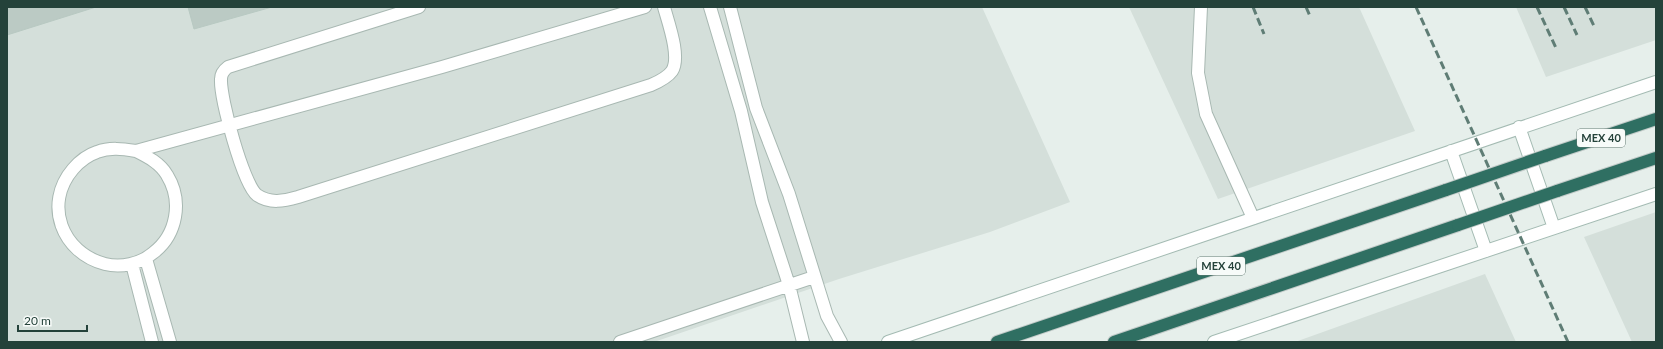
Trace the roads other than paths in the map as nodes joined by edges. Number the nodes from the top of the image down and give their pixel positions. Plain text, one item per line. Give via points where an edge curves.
1 (419, 7) edge
2 (645, 7) edge
3 (664, 7) edge
4 (710, 7) edge
5 (730, 7) edge
6 (1201, 7) edge
7 (1656, 82) edge
8 (1656, 119) edge
9 (229, 125) junction
10 (1519, 128) junction
11 (136, 151) junction
12 (1451, 151) junction
13 (1656, 158) edge
14 (1656, 194) edge
15 (1252, 218) junction
16 (1554, 228) junction
17 (1486, 251) junction
18 (146, 259) junction
19 (132, 264) junction
20 (814, 277) junction
21 (789, 285) junction
22 (152, 342) edge
23 (170, 342) edge
24 (620, 342) edge
25 (803, 342) edge
26 (841, 342) edge
27 (888, 342) edge
28 (997, 342) edge
29 (1114, 342) edge
30 (1214, 342) edge

1 - 9 street via 228,67 220,77
2 - 9 street via 442,67
3 - 9 street via 675,62 672,71 651,85 298,198 268,201 255,194 242,166
4 - 21 street via 741,111 762,202
5 - 20 street via 756,108 789,194
6 - 15 street via 1198,72 1206,114
7 - 10 street
8 - 28 highway, MEX 40, bridge
9 - 11 street
10 - 12 street
10 - 16 street
11 - 18 street via 153,160 167,174 175,192 177,211 172,230 162,247
11 - 19 street via 116,148 97,152 80,162 67,177 59,195 58,215 64,234 76,250 93,261 112,266
12 - 15 street
12 - 17 street
13 - 29 highway, bridge
14 - 16 street
15 - 27 street
16 - 17 street
17 - 30 street
18 - 19 street
18 - 23 street
19 - 22 street
20 - 21 street
20 - 26 street via 827,316
21 - 24 street
21 - 25 street

